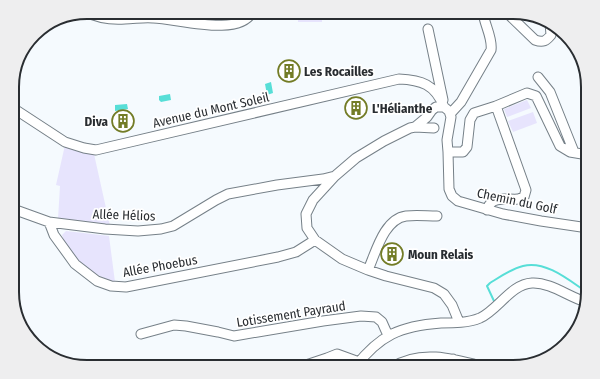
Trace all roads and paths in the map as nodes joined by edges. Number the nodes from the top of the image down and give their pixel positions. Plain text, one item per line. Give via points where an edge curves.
1 (116, 19) edge
2 (138, 19) edge
3 (162, 19) edge
4 (246, 19) edge
5 (484, 19) edge
6 (513, 19) edge
7 (428, 29) dead end
8 (551, 30) edge
9 (538, 77) dead end
10 (424, 84) junction
11 (496, 106) junction
12 (19, 112) edge
13 (430, 112) junction
14 (447, 112) junction
15 (415, 126) junction
16 (436, 128) junction
17 (447, 140) junction
18 (448, 152) junction
19 (574, 152) junction
20 (581, 154) edge
21 (334, 176) junction
22 (309, 181) junction
23 (318, 196) junction
24 (487, 210) junction
25 (19, 211) edge
26 (437, 216) dead end
27 (49, 222) junction
28 (581, 227) edge
29 (315, 240) junction
30 (368, 270) junction
31 (581, 300) edge
32 (459, 322) junction
33 (141, 334) dead end
34 (389, 335) junction
35 (453, 359) joint
36 (321, 360) edge
37 (349, 360) edge
38 (361, 360) edge
39 (409, 360) edge
40 (457, 360) edge

1 - 2 street
3 - 4 street via 214,25 226,25
5 - 14 street via 492,45 491,50 461,102
6 - 8 street via 535,40 541,42 551,35
7 - 14 street
9 - 19 street via 550,92
10 - 12 street, Avenue du Mont Soleil via 414,79 399,79 96,150 65,142
10 - 13 street via 431,95
10 - 14 street, Avenue du Mont Soleil via 436,92
11 - 18 street via 474,113 470,120 467,147 463,152
11 - 19 street via 527,93 536,96 560,146
11 - 24 street via 526,190 524,197 493,201
13 - 14 street via 436,107
13 - 15 street
13 - 16 street via 429,122
14 - 16 street via 447,126
14 - 17 street, Chemin du Golf
15 - 16 street
15 - 21 street via 356,158
16 - 17 street
17 - 18 street, Chemin du Golf
18 - 24 street, Chemin du Golf via 448,189 452,196 460,202
19 - 20 street
21 - 22 street, Allée Hélios
21 - 23 street
22 - 23 street via 316,185
22 - 27 street, Allée Hélios via 228,194 173,226 161,229 105,229
23 - 29 street via 306,214 308,228
24 - 28 street, Chemin du Golf
25 - 27 street
26 - 30 street via 405,216 392,222 383,235
27 - 29 street, Allée Phoebus via 54,235 75,264 97,281 111,286 126,287 278,257 296,252
29 - 30 street via 342,259
30 - 32 street via 434,288 444,294
31 - 32 street via 543,284 526,284 516,288 482,317
32 - 34 street via 425,324
33 - 34 street, Lotissement Payraud via 174,325 234,336 361,316 376,317
34 - 38 street via 373,346
35 - 39 street via 435,357
35 - 40 street
36 - 37 street via 337,354

